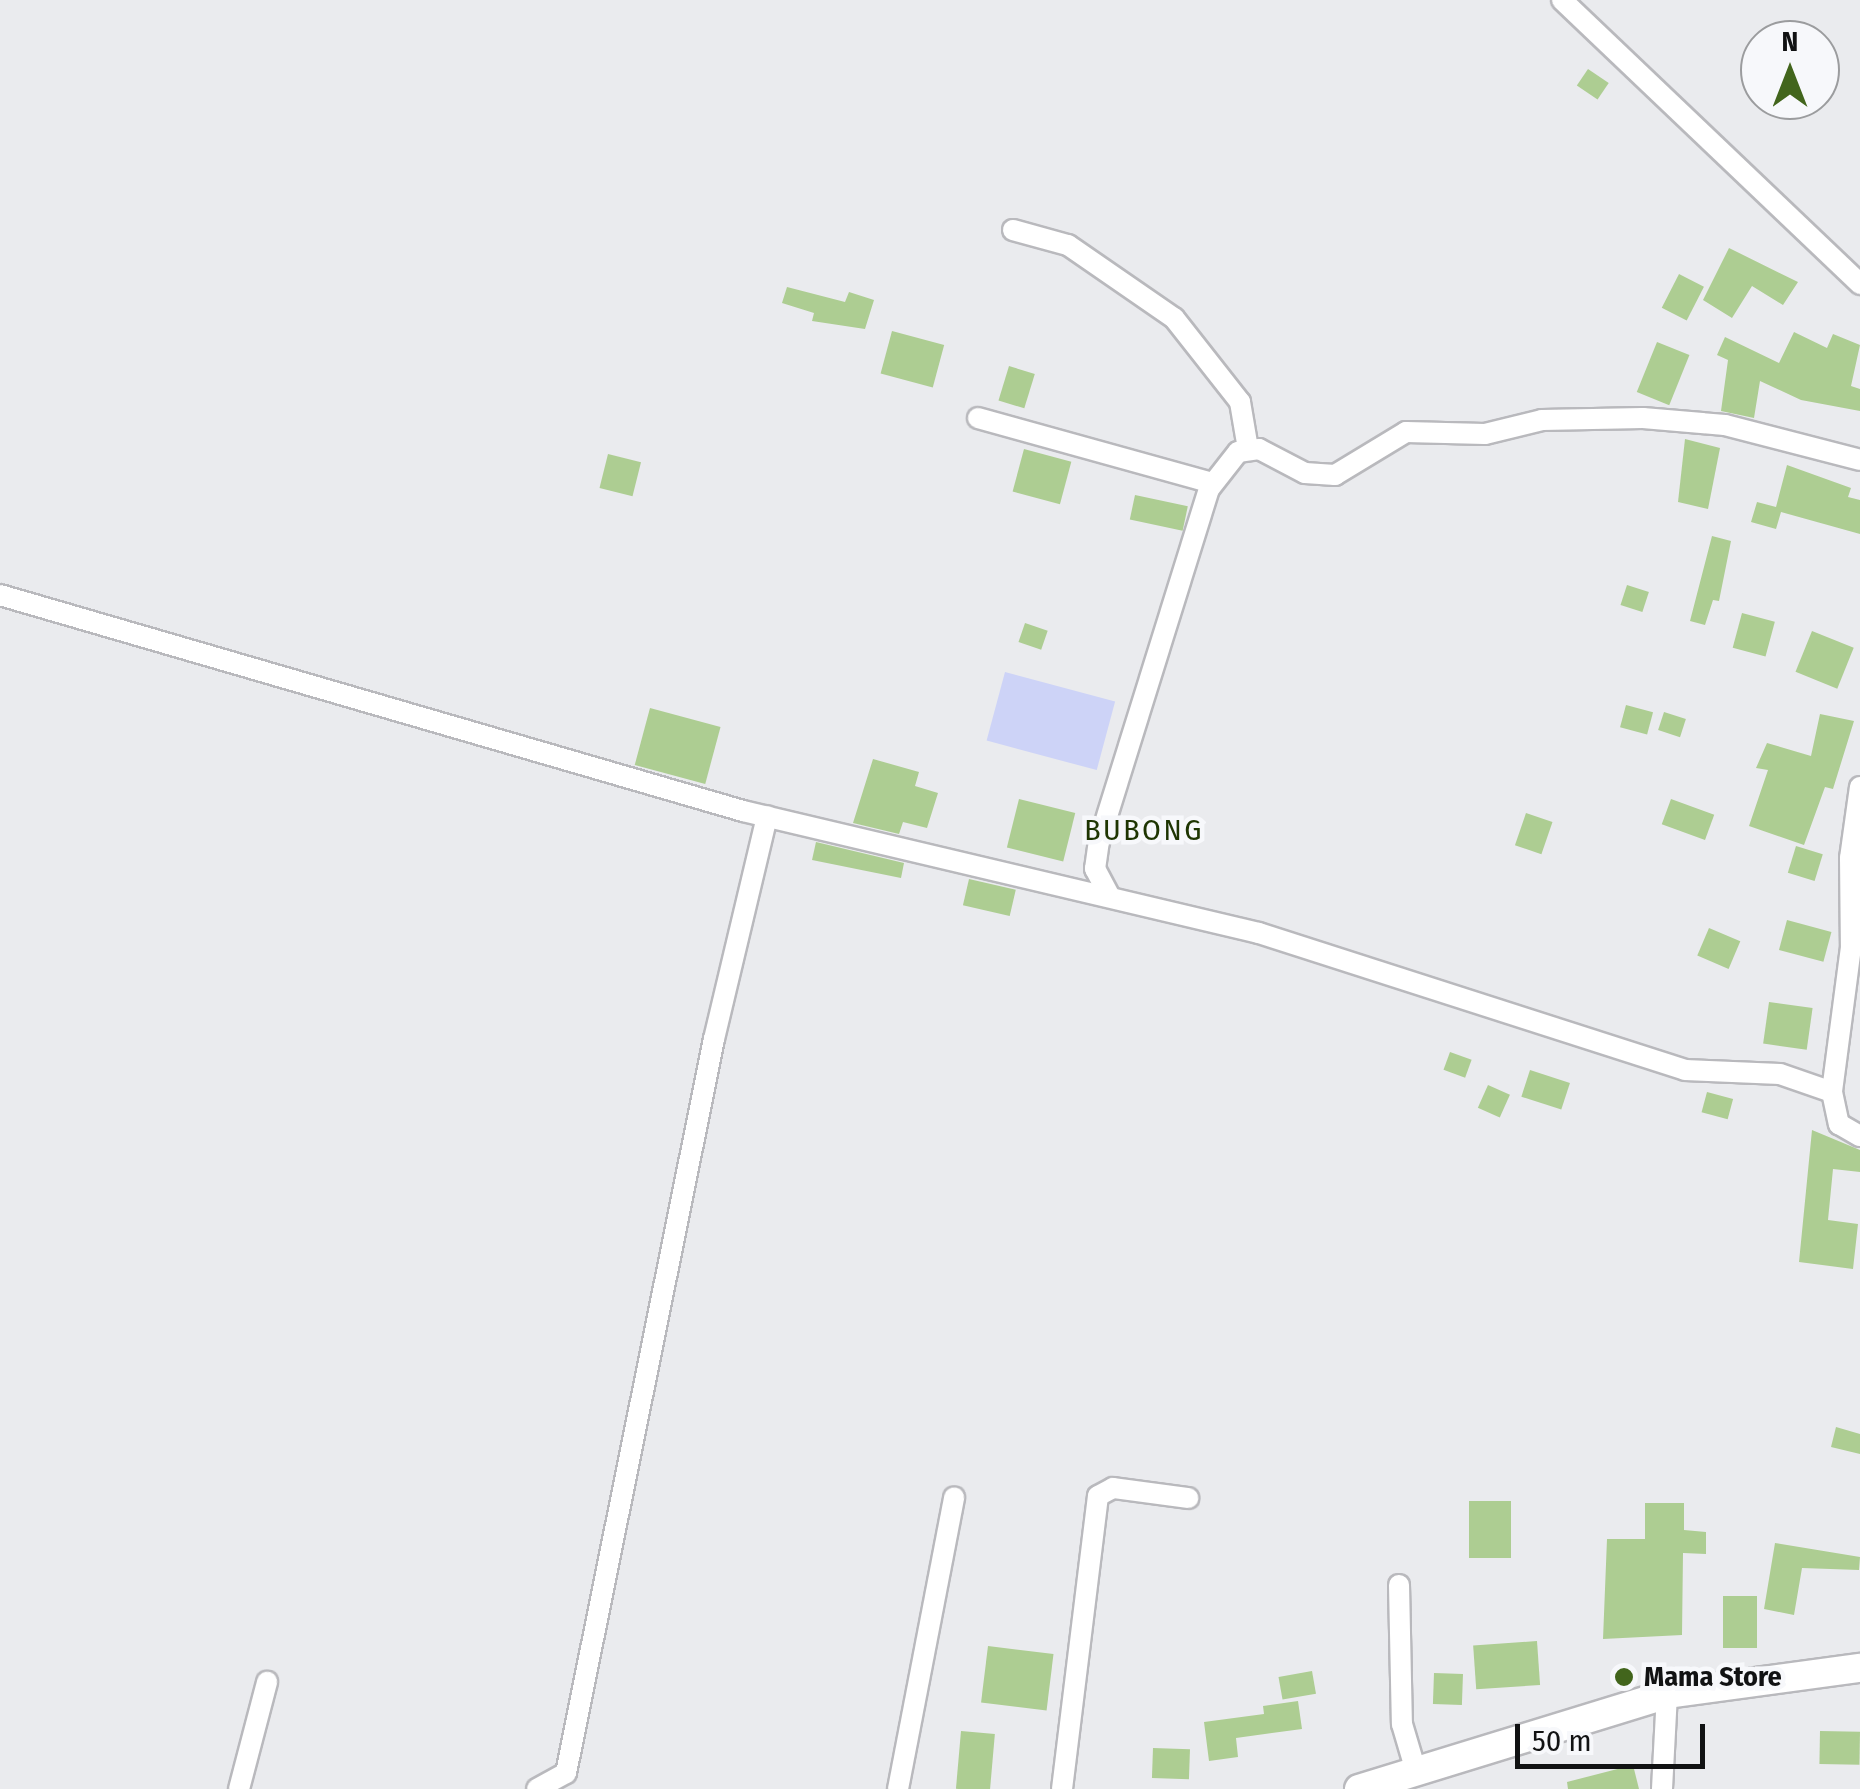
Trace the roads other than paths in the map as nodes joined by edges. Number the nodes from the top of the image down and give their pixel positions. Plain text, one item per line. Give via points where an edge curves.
1 (1562, 0) edge
2 (1013, 230) dead end
3 (1860, 284) edge
4 (978, 418) dead end
5 (1248, 448) junction
6 (1860, 460) edge
7 (1212, 484) junction
8 (0, 596) edge
9 (1860, 788) edge
10 (766, 816) junction
11 (1109, 895) junction
12 (1832, 1092) junction
13 (1860, 1136) edge
14 (954, 1497) dead end
15 (1188, 1498) dead end
16 (1400, 1584) dead end
17 (1860, 1668) edge
18 (267, 1682) dead end
19 (1667, 1694) junction
20 (1415, 1768) junction
21 (239, 1789) edge
22 (537, 1789) edge
23 (898, 1789) edge
24 (1062, 1789) edge
25 (1359, 1789) edge
26 (1662, 1789) edge

1 - 3 street
2 - 5 street via 1068,245 1174,318 1240,402
4 - 7 street
5 - 6 street via 1305,472 1335,476 1406,432 1485,434 1526,421 1643,418 1725,425
5 - 7 street via 1229,458
7 - 11 street via 1099,842 1095,868
8 - 10 street
9 - 12 street via 1850,858 1851,948
10 - 11 street
10 - 22 street via 714,1039 566,1772
11 - 12 street via 1290,942 1684,1070 1780,1074
12 - 13 street via 1839,1124
14 - 23 street
15 - 24 street via 1113,1488 1098,1496
16 - 20 street via 1402,1724
17 - 19 main road
18 - 21 street
19 - 20 main road
19 - 26 street
20 - 25 main road

